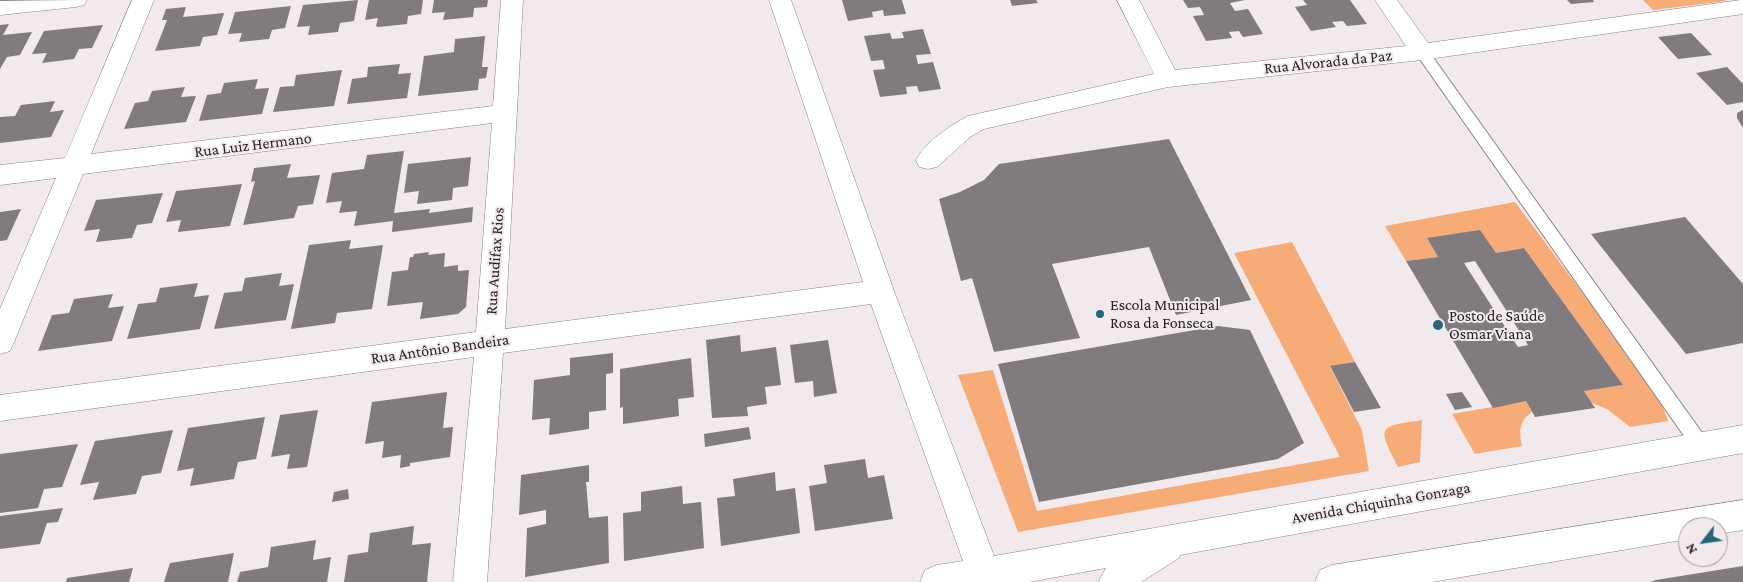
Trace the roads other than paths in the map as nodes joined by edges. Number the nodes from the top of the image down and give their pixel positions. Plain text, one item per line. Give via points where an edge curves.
1 (76, 0) edge
2 (143, 0) edge
3 (512, 0) edge
4 (780, 0) edge
5 (1128, 0) edge
6 (1386, 0) edge
7 (1743, 6) edge
8 (0, 8) edge
9 (1422, 52) junction
10 (1168, 79) junction
11 (505, 113) junction
12 (928, 160) dead end
13 (73, 167) junction
14 (0, 175) edge
15 (880, 291) junction
16 (0, 342) edge
17 (490, 342) junction
18 (0, 408) edge
19 (1743, 440) edge
20 (1702, 447) junction
21 (1743, 514) edge
22 (1181, 538) junction
23 (984, 574) junction
24 (1020, 575) edge
25 (470, 582) edge
26 (937, 582) edge
27 (1115, 582) edge
28 (1332, 582) edge

1 - 8 street
2 - 13 street
3 - 11 street, Rua Audifax Rios
4 - 15 street
5 - 10 street
6 - 9 street
7 - 9 street, Rua Alvorada da Paz
9 - 10 street, Rua Alvorada da Paz
9 - 20 lane
10 - 12 street, Rua Alvorada da Paz via 977,122
11 - 13 street, Rua Luiz Hermano
11 - 17 street, Rua Audifax Rios
13 - 14 street, Rua Luiz Hermano
13 - 16 street
15 - 17 street, Rua Antônio Bandeira
15 - 23 street
17 - 18 street, Rua Antônio Bandeira
17 - 25 street, Rua Audifax Rios
19 - 20 street, Avenida Chiquinha Gonzaga
20 - 22 street, Avenida Chiquinha Gonzaga
21 - 28 street
22 - 24 street, Avenida Chiquinha Gonzaga
22 - 27 street
23 - 24 street, Avenida Chiquinha Gonzaga
23 - 26 street, Avenida Chiquinha Gonzaga

